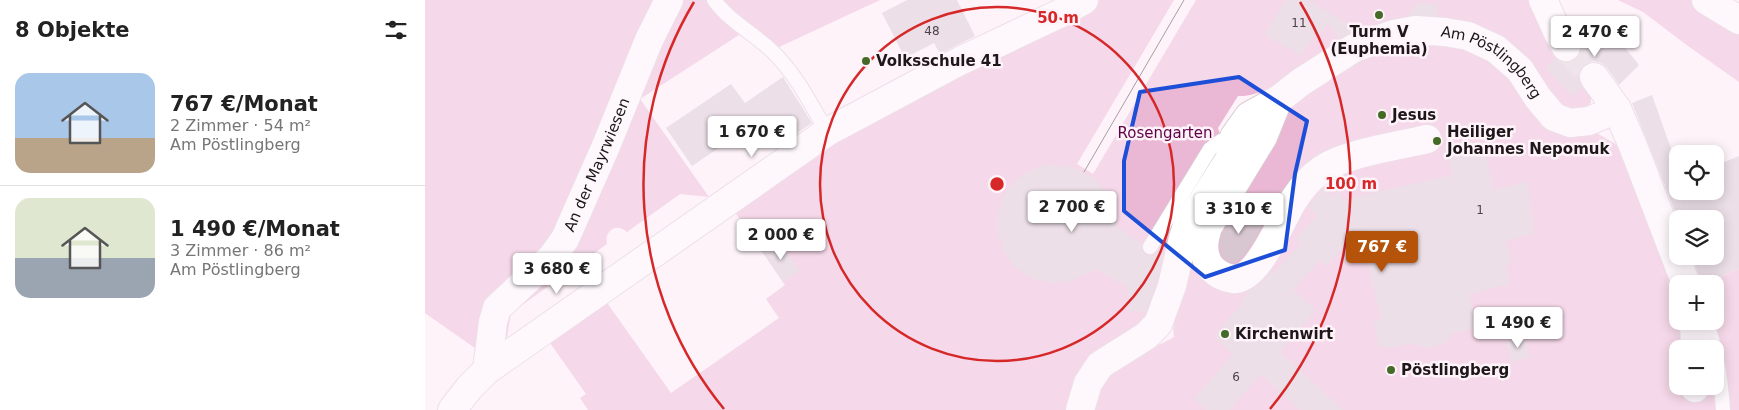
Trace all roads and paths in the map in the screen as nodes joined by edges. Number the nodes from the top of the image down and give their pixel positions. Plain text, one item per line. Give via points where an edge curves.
1 (669, 0) edge
2 (713, 0) edge
3 (1084, 0) edge
4 (1543, 0) edge
5 (1706, 0) edge
6 (1739, 20) edge
7 (1566, 47) tunnel mouth
8 (1594, 77) tunnel mouth
9 (1278, 100) junction
10 (1617, 109) junction
11 (827, 132) junction
12 (1234, 137) junction
13 (1427, 138) dead end
14 (1150, 247) dead end
15 (1683, 275) edge
16 (1710, 330) edge
17 (487, 370) junction
18 (452, 410) edge
19 (1080, 410) edge
20 (1723, 410) edge

1 - 17 street, An der Mayrwiesen via 565,239 552,257 497,308
2 - 11 lane via 725,14 783,62
3 - 11 street
4 - 7 street
5 - 6 street
8 - 10 street
9 - 10 street, Am Pöstlingberg via 1354,48 1378,38 1415,30 1468,36 1496,49 1520,70 1554,118 1570,123 1589,121
9 - 12 street, Am Pöstlingberg via 1249,116
9 - 13 street, Am Pöstlingberg via 1263,137 1208,227 1203,243 1204,254 1211,269 1222,277 1237,279 1249,272 1274,238 1295,199 1321,171 1345,158
10 - 15 street
11 - 17 street
12 - 14 lane via 1210,149
12 - 19 street, Am Pöstlingberg via 1232,155 1187,226 1159,324 1100,365 1088,382
16 - 20 lane via 1719,367
17 - 18 street

